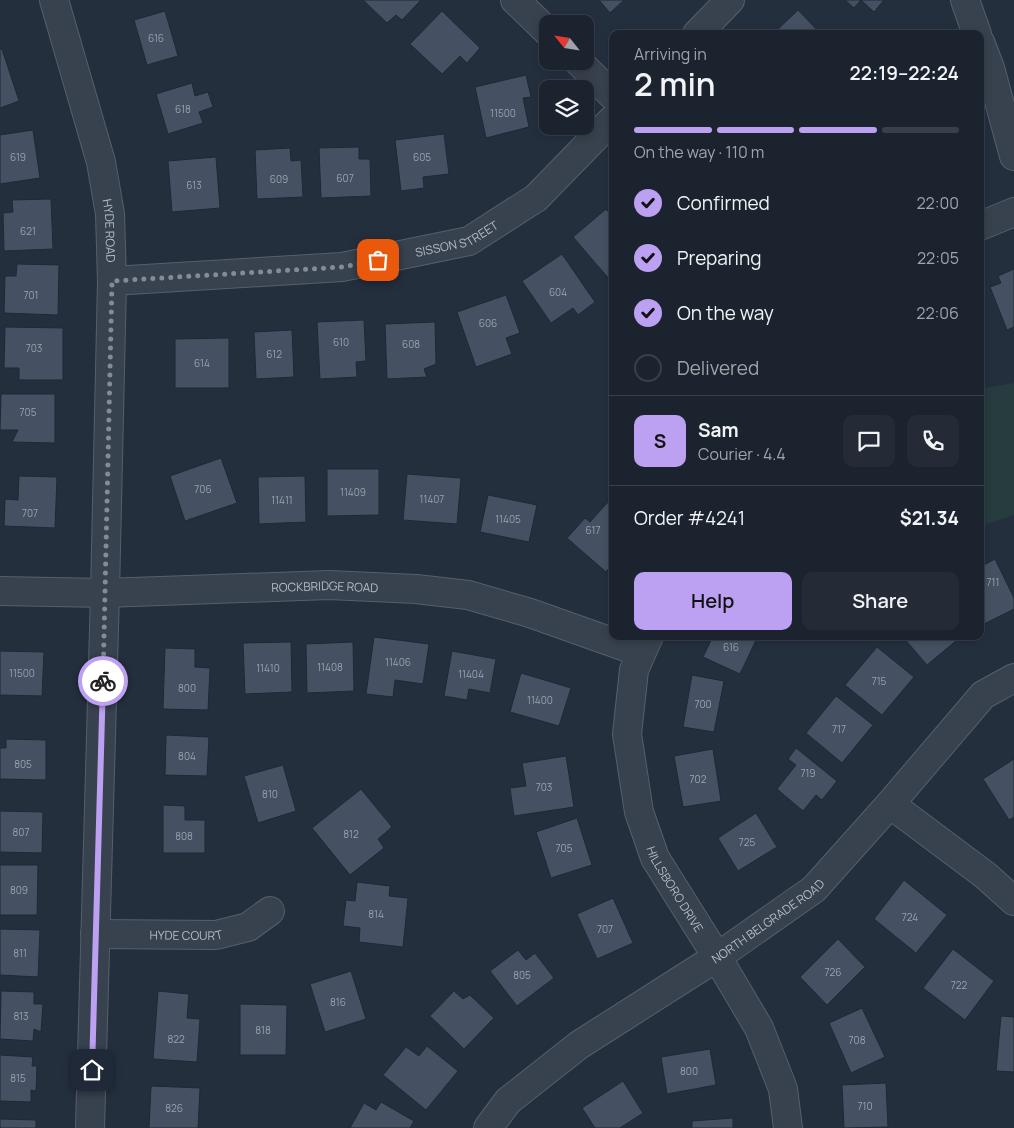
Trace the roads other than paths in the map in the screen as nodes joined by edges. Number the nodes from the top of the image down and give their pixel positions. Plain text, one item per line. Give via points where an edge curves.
1 (54, 0) edge
2 (515, 0) edge
3 (730, 0) edge
4 (965, 0) edge
5 (539, 23) edge
6 (701, 30) edge
7 (976, 30) edge
8 (984, 52) edge
9 (587, 70) edge
10 (609, 92) edge
11 (609, 123) edge
12 (1014, 156) edge
13 (1014, 212) edge
14 (984, 224) edge
15 (112, 281) junction
16 (0, 591) edge
17 (105, 593) junction
18 (609, 634) edge
19 (631, 640) edge
20 (645, 644) edge
21 (1014, 678) edge
22 (890, 804) junction
23 (1014, 901) edge
24 (270, 912) dead end
25 (95, 934) junction
26 (717, 957) junction
27 (90, 1128) edge
28 (488, 1128) edge
29 (788, 1128) edge

1 - 15 street, HYDE ROAD via 101,162 110,214
2 - 5 street
3 - 6 street
4 - 7 street
8 - 12 street
9 - 10 street
11 - 15 street, SISSON STREET via 536,198 469,241 342,267
13 - 14 street
15 - 17 street, HYDE ROAD
16 - 17 street, ROCKBRIDGE ROAD
17 - 18 street, ROCKBRIDGE ROAD via 329,586 416,589 468,595
17 - 25 street, HYDE ROAD
19 - 20 street, ROCKBRIDGE ROAD
20 - 26 street, HILLSBORO DRIVE via 634,670 627,734 639,812 655,858
21 - 22 street, NORTH BELGRADE ROAD via 983,695
22 - 23 street via 985,875
22 - 26 street, NORTH BELGRADE ROAD via 814,889
24 - 25 street, HYDE COURT via 248,927 216,935
25 - 27 street, HYDE ROAD
26 - 28 street, NORTH BELGRADE ROAD via 579,1045 508,1101
26 - 29 street, HILLSBORO DRIVE via 759,1028 783,1089

